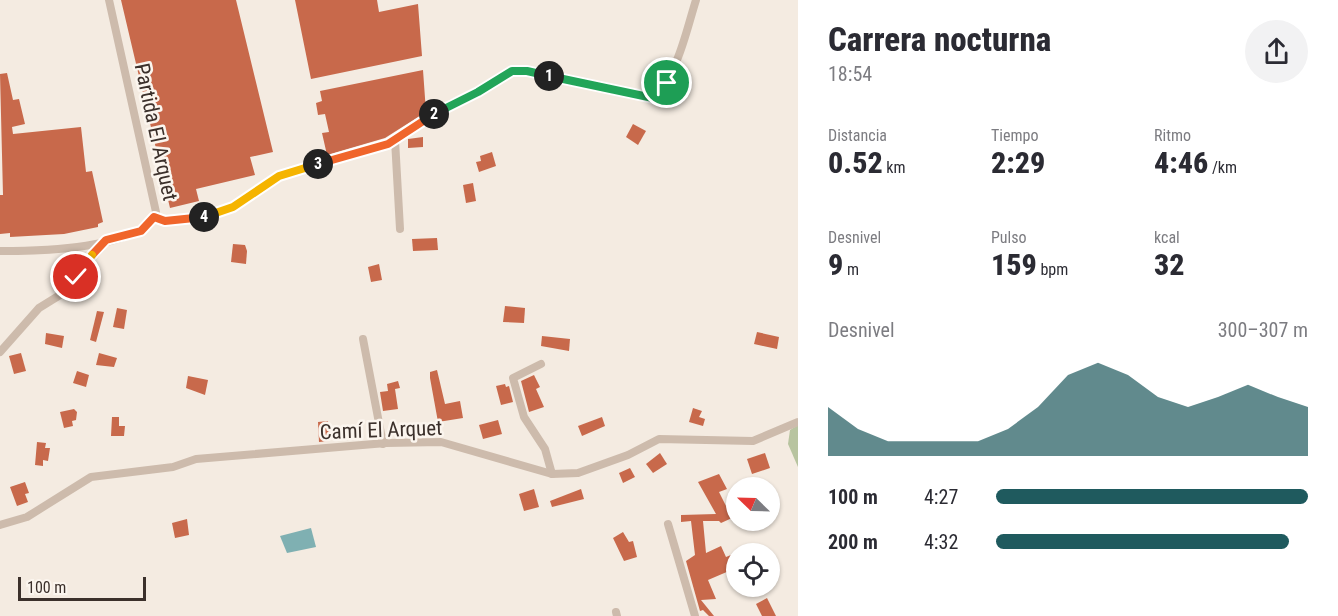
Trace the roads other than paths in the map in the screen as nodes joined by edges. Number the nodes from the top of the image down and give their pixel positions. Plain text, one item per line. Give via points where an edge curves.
1 (109, 0) edge
2 (696, 0) edge
3 (395, 140) junction
4 (154, 217) junction
5 (400, 229) dead end
6 (106, 240) junction
7 (0, 251) edge
8 (363, 339) dead end
9 (0, 352) edge
10 (541, 364) dead end
11 (798, 422) edge
12 (383, 444) junction
13 (552, 474) junction
14 (668, 524) dead end
15 (0, 525) edge
16 (695, 616) edge

1 - 4 street, Partida El Arquet
2 - 3 street via 677,62 667,83 653,98 512,71 450,104
3 - 4 street via 279,176 215,215 165,221
3 - 5 street
4 - 6 street, Partida El Arquet via 141,231
6 - 7 street, Partida El Arquet via 46,251
6 - 9 street via 60,295 39,308
8 - 12 street
10 - 13 street via 513,378 524,417 545,449
11 - 13 street, Camí El Arquet via 753,441 659,439 578,473
12 - 13 street, Camí El Arquet via 441,442
12 - 15 street, Camí El Arquet via 196,459 173,467 91,477 27,517
14 - 16 street

